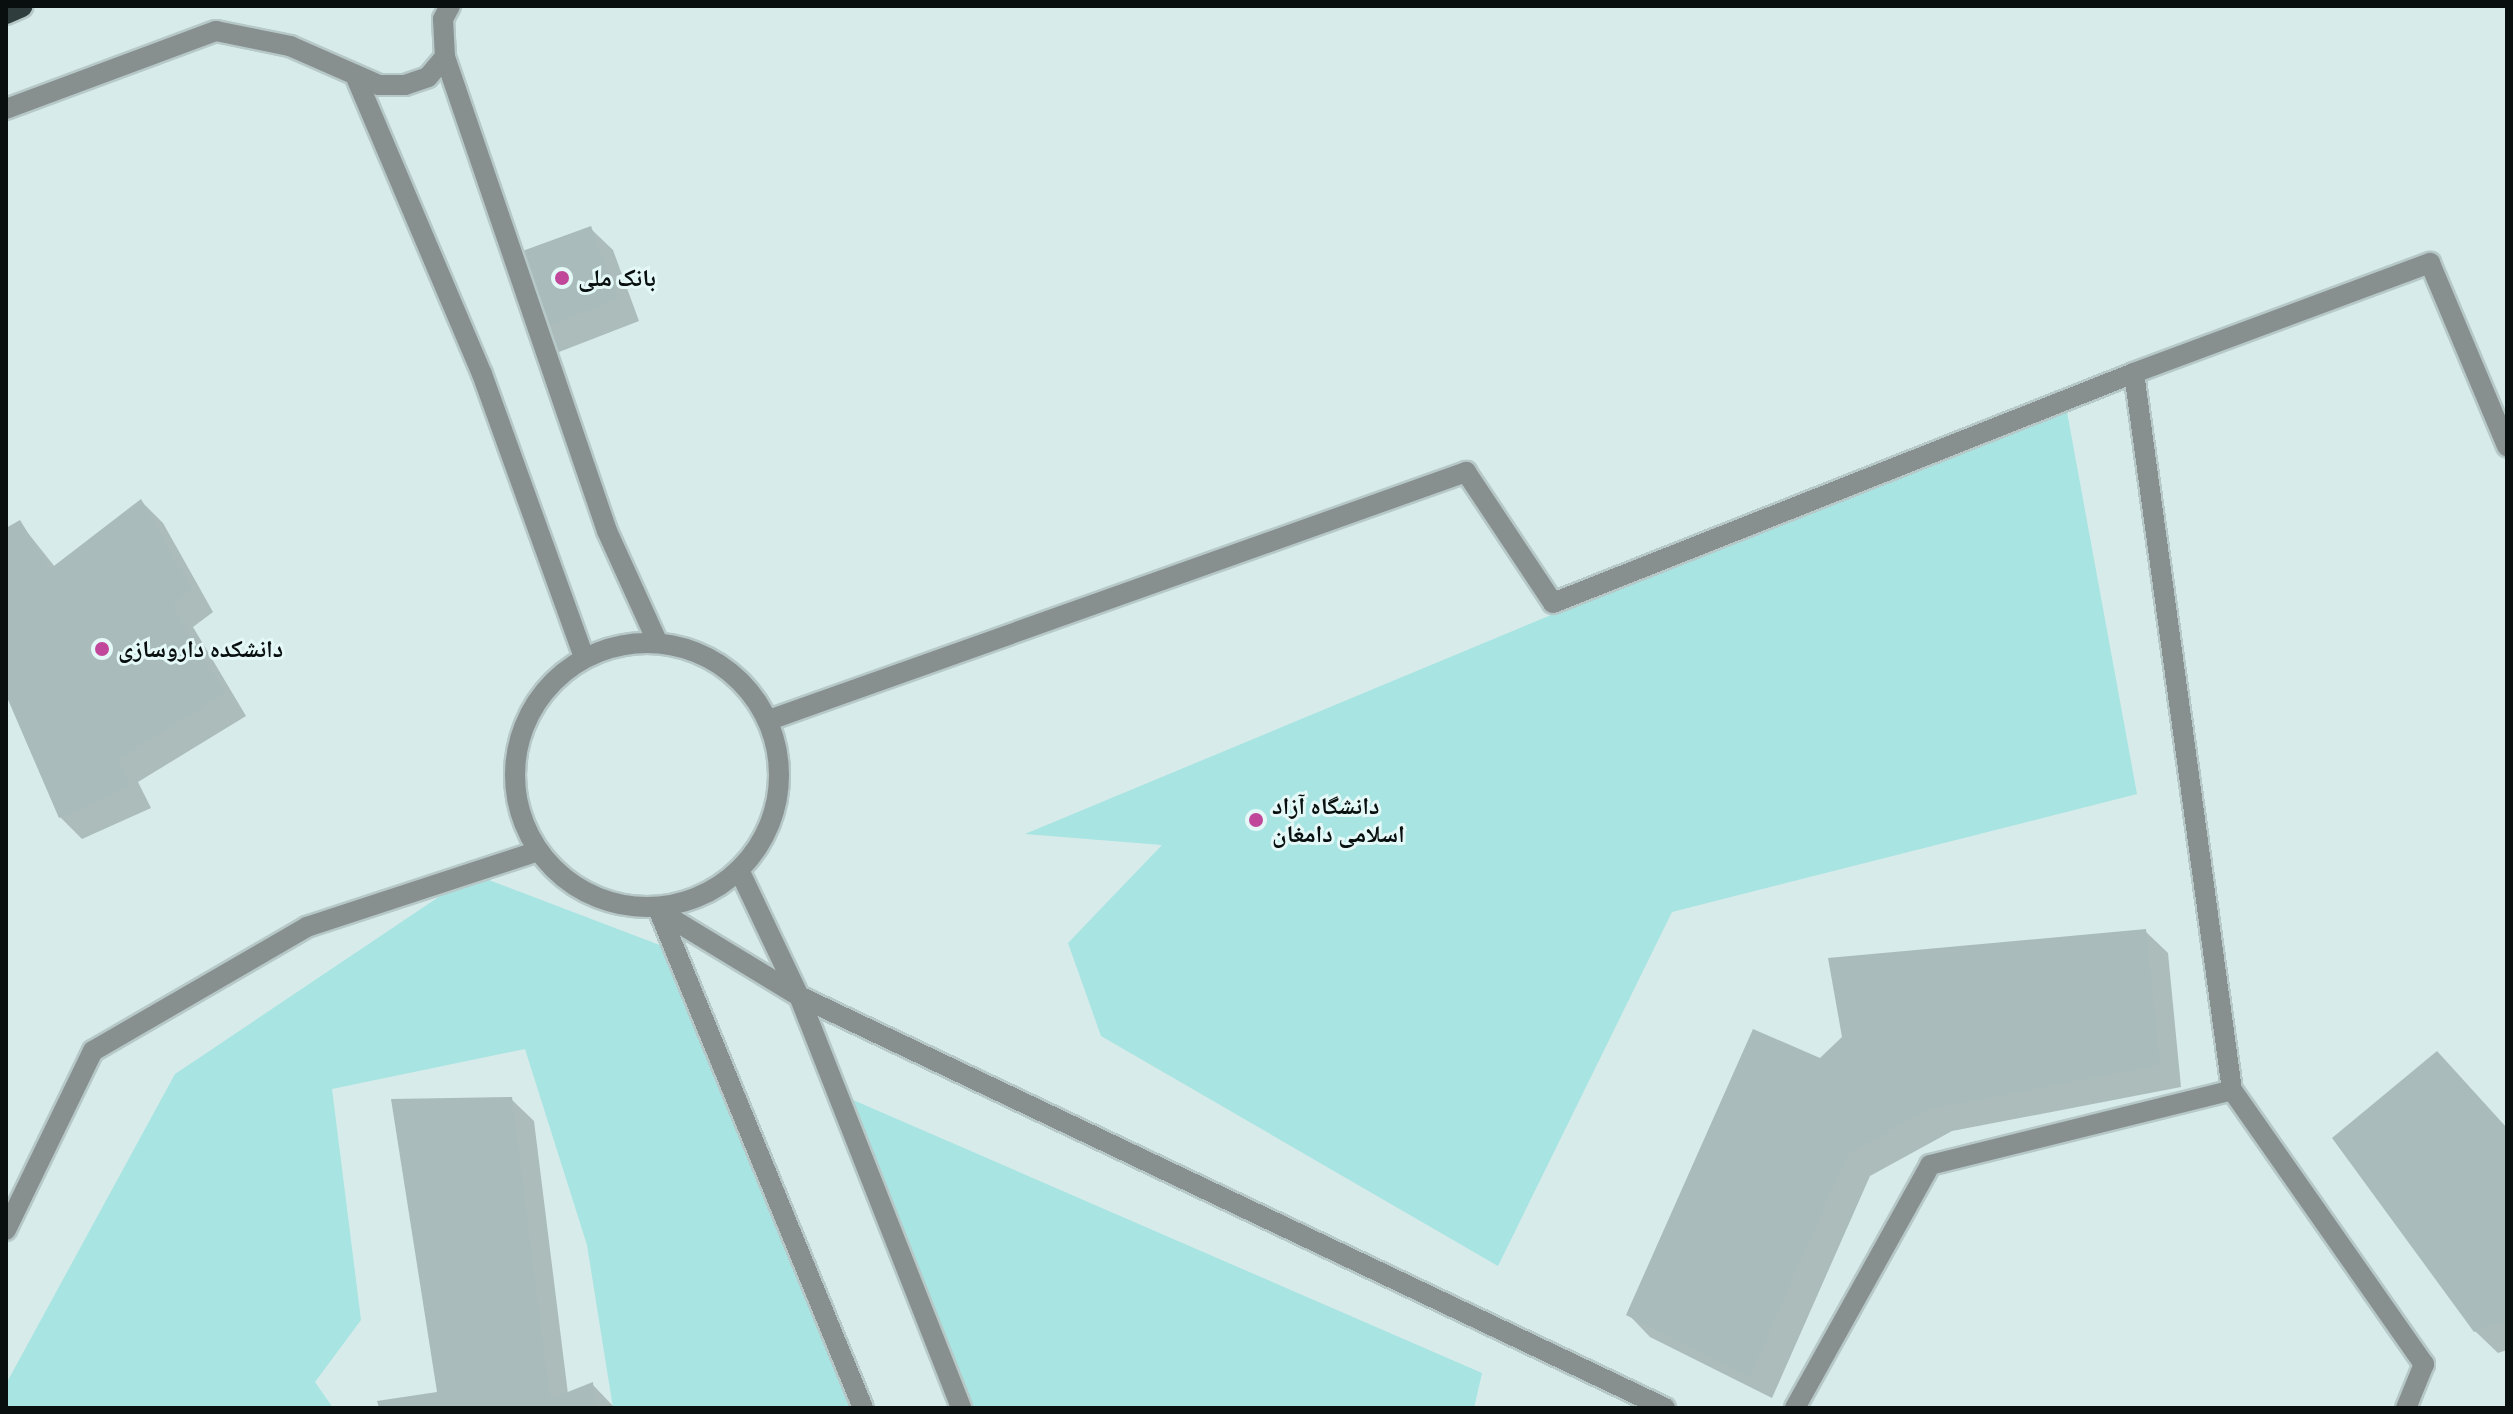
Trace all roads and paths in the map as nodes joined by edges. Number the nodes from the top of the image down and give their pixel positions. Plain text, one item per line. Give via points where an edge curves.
1 (22, 6) edge
2 (450, 6) edge
3 (6, 13) edge
4 (445, 57) junction
5 (355, 75) junction
6 (6, 109) edge
7 (2134, 373) junction
8 (2507, 446) edge
9 (656, 639) junction
10 (583, 655) junction
11 (772, 719) junction
12 (535, 852) junction
13 (741, 874) junction
14 (659, 911) junction
15 (799, 996) junction
16 (2232, 1090) junction
17 (6, 1230) edge
18 (863, 1408) edge
19 (961, 1408) edge
20 (1665, 1408) edge
21 (1795, 1408) edge
22 (2406, 1408) edge

1 - 3 highway
2 - 4 street via 443,19
4 - 5 street via 428,77 405,85 379,85
4 - 9 street via 607,531
5 - 6 street via 290,46 216,31
5 - 10 street via 482,374
7 - 8 street via 2430,263
7 - 11 street via 1553,603 1466,472
7 - 16 street
9 - 10 street
9 - 11 street via 726,663
10 - 12 street via 530,708 512,781
11 - 13 street via 781,802
12 - 14 street via 589,899
12 - 17 street via 307,927 93,1051
13 - 14 street
13 - 15 street
14 - 15 street
14 - 18 street
15 - 19 street
15 - 20 street
16 - 21 street via 1930,1165
16 - 22 street via 2424,1364

